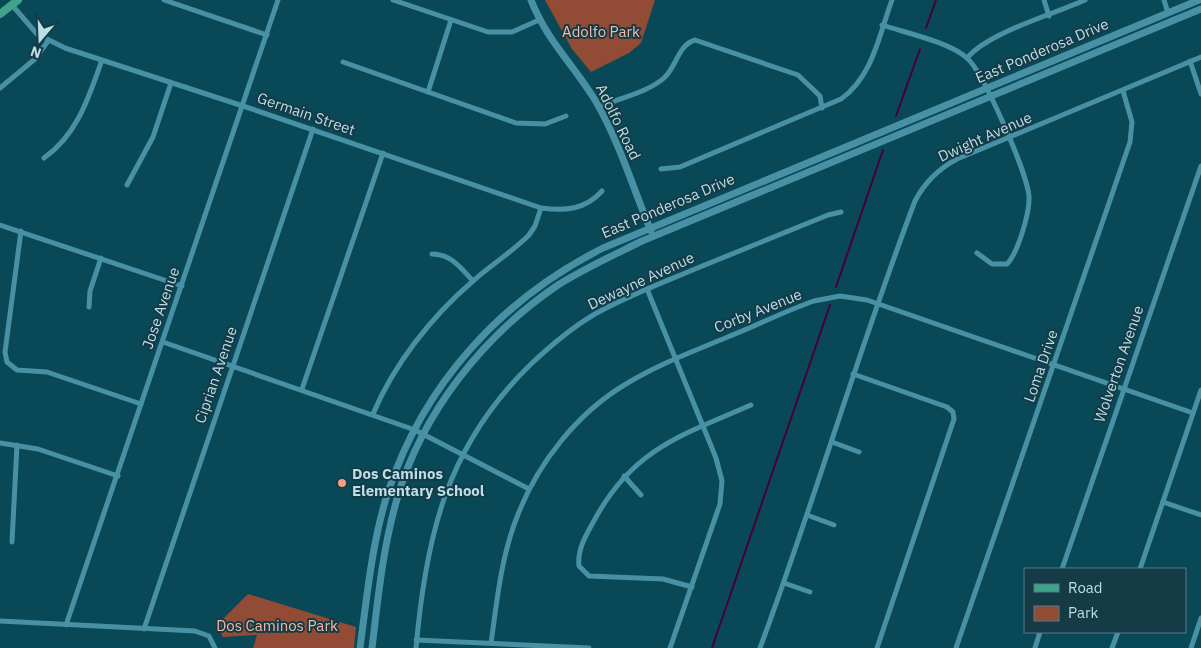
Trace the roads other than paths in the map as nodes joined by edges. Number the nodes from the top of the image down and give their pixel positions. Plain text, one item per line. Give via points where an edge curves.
1 (164, 0) edge
2 (278, 0) edge
3 (393, 0) edge
4 (531, 0) edge
5 (892, 0) edge
6 (1044, 0) edge
7 (1085, 0) edge
8 (1164, 0) edge
9 (1199, 0) edge
10 (15, 2) edge
11 (1201, 10) edge
12 (1168, 13) junction
13 (0, 14) edge
14 (1049, 16) junction
15 (451, 20) junction
16 (539, 20) junction
17 (1172, 22) junction
18 (882, 26) junction
19 (267, 35) junction
20 (48, 41) junction
21 (1201, 57) edge
22 (967, 58) junction
23 (102, 60) junction
24 (343, 62) dead end
25 (1190, 62) junction
26 (171, 83) junction
27 (0, 88) edge
28 (987, 88) junction
29 (1122, 91) junction
30 (428, 92) junction
31 (1201, 94) edge
32 (991, 97) junction
33 (243, 106) junction
34 (599, 107) junction
35 (822, 108) junction
36 (566, 116) dead end
37 (313, 129) junction
38 (1009, 138) junction
39 (383, 153) junction
40 (44, 158) dead end
41 (1201, 166) edge
42 (661, 169) dead end
43 (127, 185) dead end
44 (602, 192) dead end
45 (541, 208) junction
46 (841, 212) dead end
47 (0, 225) edge
48 (650, 228) junction
49 (21, 231) junction
50 (654, 236) junction
51 (977, 253) dead end
52 (432, 254) dead end
53 (101, 258) junction
54 (472, 281) junction
55 (182, 286) junction
56 (647, 288) junction
57 (876, 304) junction
58 (89, 306) dead end
59 (162, 342) junction
60 (675, 359) junction
61 (232, 365) junction
62 (1054, 365) junction
63 (853, 374) junction
64 (302, 389) junction
65 (1123, 389) junction
66 (1201, 390) edge
67 (141, 404) junction
68 (751, 405) dead end
69 (1193, 413) junction
70 (373, 414) junction
71 (703, 426) junction
72 (415, 430) junction
73 (424, 434) junction
74 (832, 442) junction
75 (0, 444) edge
76 (17, 445) junction
77 (859, 452) dead end
78 (462, 454) junction
79 (118, 476) junction
80 (624, 476) junction
81 (529, 489) junction
82 (641, 495) dead end
83 (1163, 502) junction
84 (1201, 514) edge
85 (807, 515) junction
86 (834, 525) dead end
87 (12, 542) dead end
88 (1062, 568) edge
89 (1140, 568) edge
90 (784, 583) junction
91 (692, 587) junction
92 (810, 592) dead end
93 (1201, 618) edge
94 (0, 621) edge
95 (66, 625) junction
96 (144, 629) junction
97 (1040, 633) edge
98 (1118, 633) edge
99 (416, 640) junction
100 (491, 643) junction
101 (214, 648) edge
102 (360, 648) edge
103 (372, 648) edge
104 (416, 648) edge
105 (589, 648) edge
106 (670, 648) edge
107 (760, 648) edge
108 (877, 648) edge
109 (956, 648) edge
110 (1034, 648) edge
111 (1112, 648) edge
112 (1191, 648) edge

1 - 19 street
2 - 19 street, Jose Avenue
3 - 15 street
4 - 16 main road, Adolfo Road
5 - 18 street
6 - 14 street
7 - 14 street
8 - 12 street
9 - 12 main road, East Ponderosa Drive
10 - 13 main road
10 - 20 street, Germain Street via 30,28
11 - 17 main road, East Ponderosa Drive
12 - 17 main road
12 - 28 main road, East Ponderosa Drive
14 - 22 street via 993,37
15 - 16 street via 500,33 519,30
15 - 30 street
16 - 34 main road, Adolfo Road
17 - 32 main road, East Ponderosa Drive
18 - 22 street via 940,45
18 - 35 street via 864,75 849,93
19 - 33 street, Jose Avenue
20 - 23 street, Germain Street
20 - 27 street via 35,59
21 - 25 street, Dwight Avenue
22 - 28 street
23 - 26 street, Germain Street
23 - 40 street via 77,123
24 - 30 street
25 - 29 street, Dwight Avenue
25 - 31 street
26 - 33 street, Germain Street
26 - 43 street via 152,138
28 - 32 street
28 - 48 main road, East Ponderosa Drive
29 - 38 street, Dwight Avenue
29 - 62 street, Loma Drive via 1132,122 1130,142
30 - 36 street via 523,125 545,124
32 - 38 street
32 - 50 main road, East Ponderosa Drive
33 - 37 street, Germain Street
33 - 55 street, Jose Avenue
34 - 35 street via 658,82 671,70 685,44 696,40 798,75 815,89 822,100
34 - 48 main road, Adolfo Road
35 - 42 street via 680,167
37 - 39 street, Germain Street
37 - 61 street, Ciprian Avenue
38 - 51 street via 1028,190 1028,213 1007,264 992,264
38 - 57 street, Dwight Avenue via 947,164 924,186 915,201
39 - 45 street, Germain Street
39 - 64 street
41 - 65 street, Wolverton Avenue
44 - 45 street, Germain Street via 589,204 573,208
45 - 54 street via 529,235
46 - 56 street, Dewayne Avenue
47 - 49 street
48 - 50 main road, Adolfo Road
48 - 72 main road, East Ponderosa Drive via 560,271 512,308 477,340 450,373
49 - 53 street
49 - 67 street via 5,352 8,362 16,370 47,372
50 - 73 main road, East Ponderosa Drive via 573,276 517,316 464,372
52 - 54 street via 450,258
53 - 55 street
53 - 58 street via 90,291
54 - 70 street via 410,350
55 - 59 street, Jose Avenue
56 - 60 street
56 - 78 street, Dewayne Avenue via 597,313 549,347 505,391
57 - 60 street, Corby Avenue via 840,296 814,301
57 - 62 street, Corby Avenue
57 - 63 street, Dwight Avenue
59 - 61 street
59 - 67 street, Jose Avenue
60 - 71 street
60 - 81 street, Corby Avenue via 624,384 590,411 552,453
61 - 64 street
61 - 96 street, Ciprian Avenue
62 - 65 street, Corby Avenue
62 - 109 street, Loma Drive
63 - 74 street, Dwight Avenue
63 - 108 street via 947,407 953,412 954,419
64 - 70 street
65 - 69 street, Corby Avenue
65 - 88 street, Wolverton Avenue
66 - 69 street
67 - 79 street, Jose Avenue
68 - 71 street
69 - 83 street
70 - 72 street
71 - 80 street via 661,445
71 - 91 street via 720,471 722,490 718,513
72 - 73 street
72 - 102 main road, East Ponderosa Drive via 394,475 384,507 368,586
73 - 78 street
73 - 103 main road, East Ponderosa Drive via 402,482 389,529
74 - 77 street
74 - 85 street, Dwight Avenue
75 - 76 street
76 - 79 street
76 - 87 street
78 - 81 street
78 - 99 street, Dewayne Avenue via 434,530
79 - 95 street, Jose Avenue
80 - 82 street
80 - 91 street via 590,526 580,553 581,568 593,578 663,579
81 - 100 street, Corby Avenue via 506,551
83 - 84 street
83 - 89 street
85 - 86 street
85 - 90 street, Dwight Avenue
90 - 92 street
90 - 107 street, Dwight Avenue
91 - 106 street
93 - 112 street
94 - 95 street
95 - 96 street
96 - 101 street via 200,631 213,640
97 - 110 street
98 - 111 street
99 - 100 street
99 - 104 street, Dewayne Avenue
100 - 105 street

